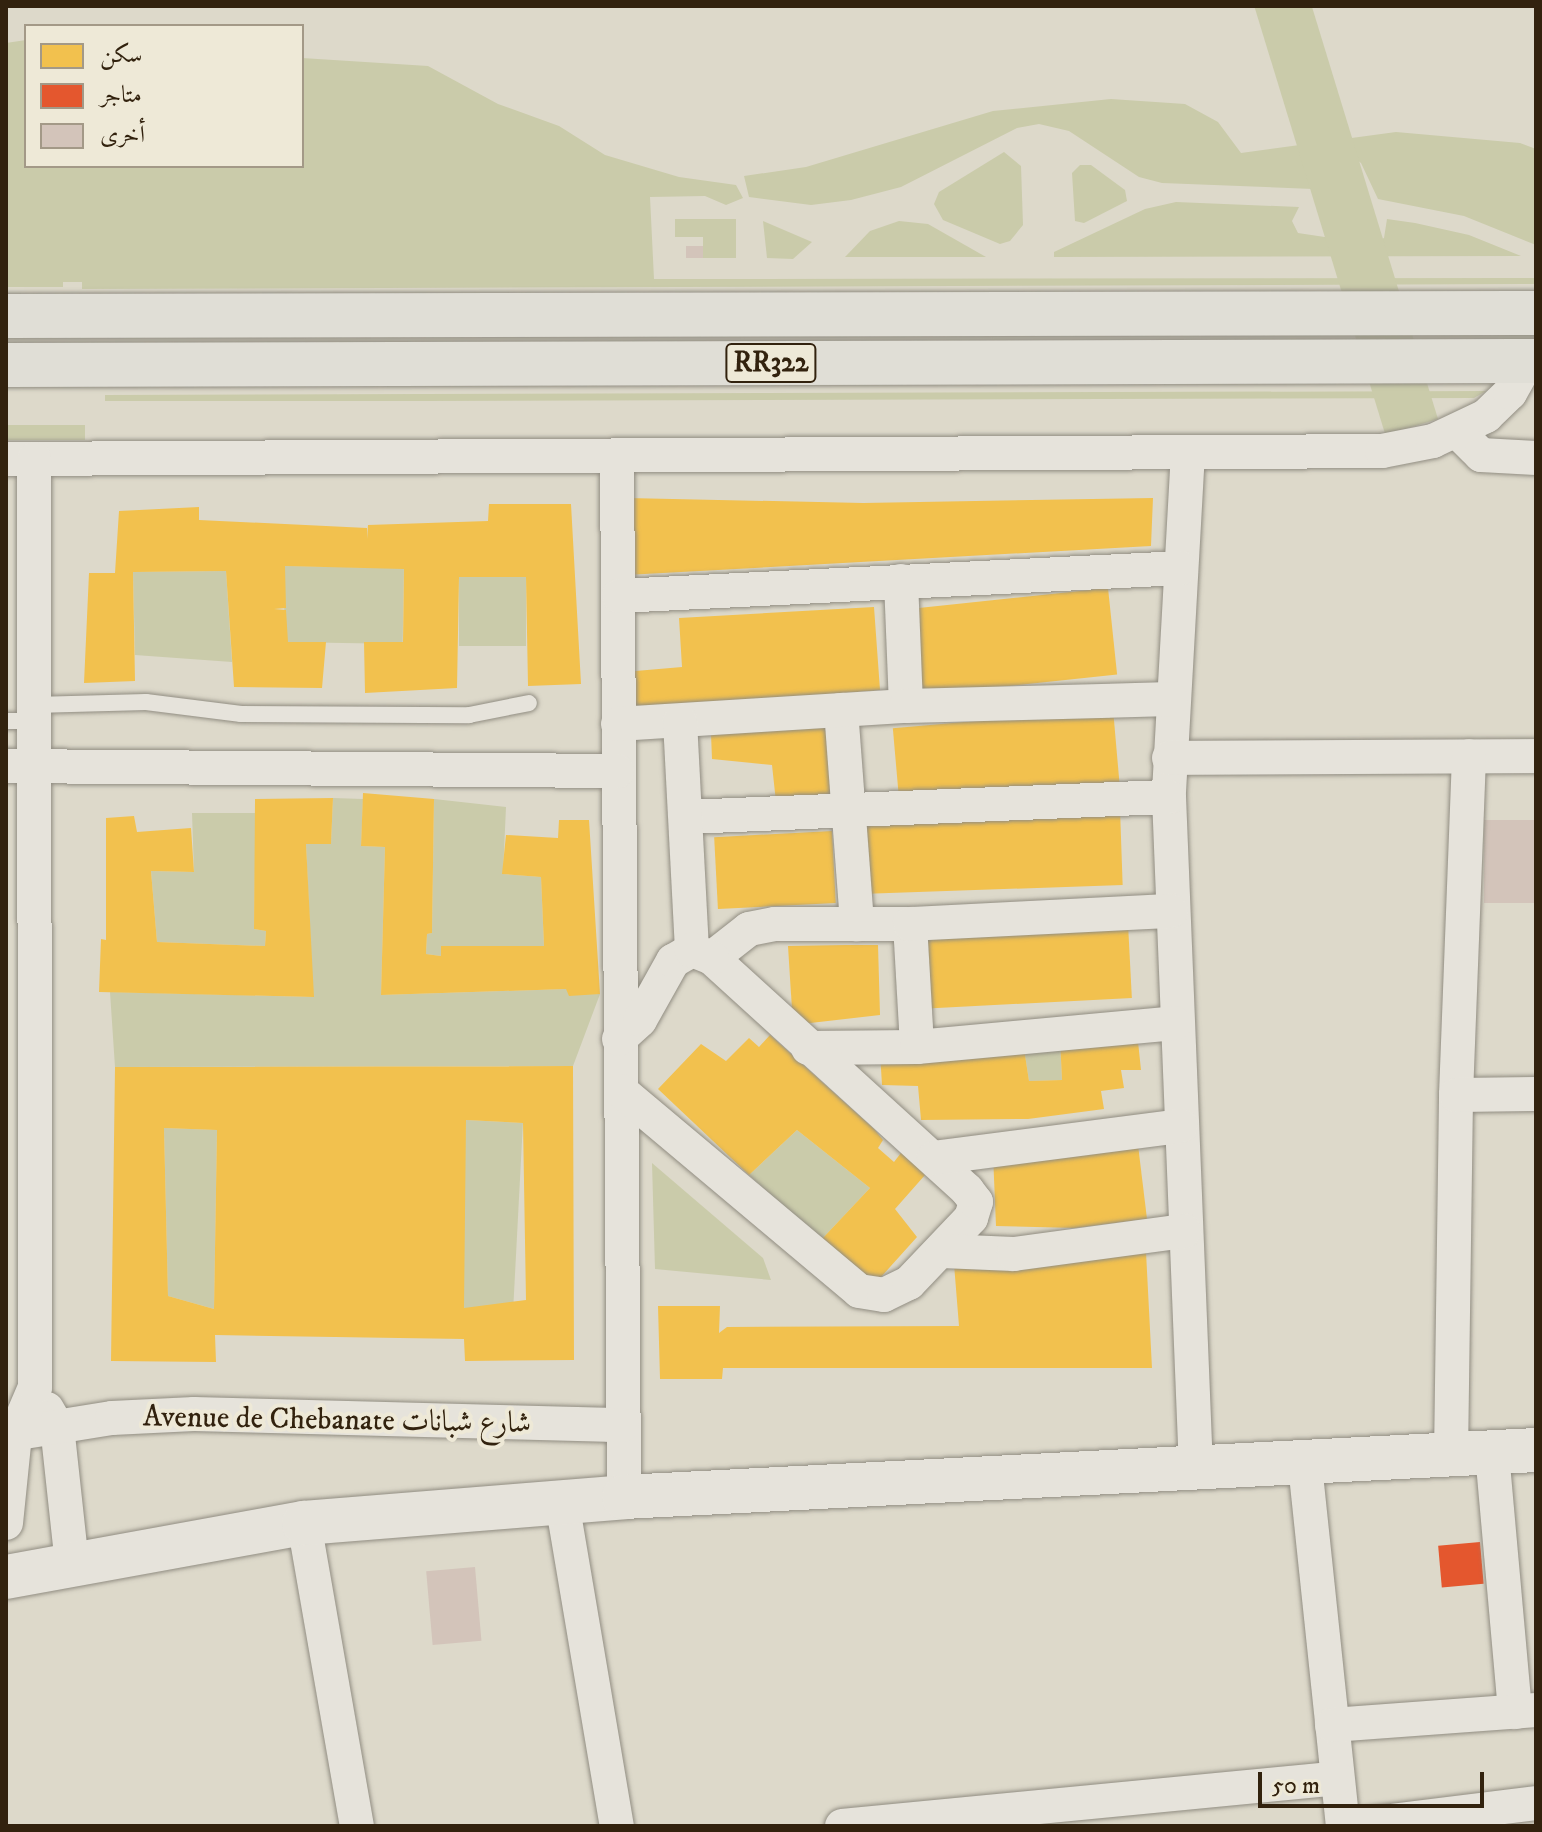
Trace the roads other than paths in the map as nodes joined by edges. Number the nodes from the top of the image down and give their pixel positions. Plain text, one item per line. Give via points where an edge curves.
1 (1536, 313) edge
2 (6, 316) edge
3 (1532, 361) edge
4 (6, 365) edge
5 (1457, 431) junction
6 (1188, 452) junction
7 (617, 456) junction
8 (1536, 458) edge
9 (20, 459) edge
10 (1181, 568) junction
11 (901, 581) junction
12 (619, 596) junction
13 (1171, 699) junction
14 (529, 703) dead end
15 (906, 706) junction
16 (841, 710) junction
17 (25, 716) edge
18 (680, 721) junction
19 (618, 724) junction
20 (1469, 756) junction
21 (1536, 756) edge
22 (1169, 758) junction
23 (20, 766) edge
24 (617, 771) junction
25 (1169, 797) junction
26 (849, 811) junction
27 (687, 817) junction
28 (1171, 911) junction
29 (857, 924) junction
30 (910, 924) junction
31 (702, 954) junction
32 (1175, 1023) junction
33 (619, 1039) junction
34 (917, 1047) junction
35 (808, 1048) junction
36 (621, 1091) junction
37 (1536, 1094) edge
38 (1456, 1095) junction
39 (1181, 1126) junction
40 (20, 1151) edge
41 (934, 1158) junction
42 (1184, 1231) junction
43 (942, 1251) junction
44 (35, 1387) junction
45 (622, 1425) junction
46 (57, 1426) junction
47 (10, 1434) edge
48 (1536, 1450) edge
49 (1472, 1454) junction
50 (1305, 1465) junction
51 (1196, 1470) junction
52 (624, 1497) junction
53 (562, 1502) junction
54 (6, 1523) edge
55 (304, 1523) junction
56 (72, 1564) junction
57 (6, 1577) edge
58 (1525, 1711) edge
59 (1332, 1725) junction
60 (1337, 1778) junction
61 (1536, 1803) edge
62 (987, 1819) edge
63 (357, 1826) edge
64 (617, 1826) edge
65 (842, 1826) edge
66 (1343, 1826) edge
67 (1350, 1826) edge

1 - 2 main road, RR322
3 - 4 main road, RR322
3 - 5 street via 1498,406
5 - 6 street via 1382,451
5 - 8 street via 1481,455
6 - 7 street
6 - 10 street
7 - 9 street
7 - 12 street
9 - 17 street
10 - 11 street
10 - 13 street
11 - 12 street
11 - 15 street
12 - 19 street
13 - 15 street
13 - 22 street
14 - 17 lane via 469,715 241,714 146,702
15 - 16 street
16 - 18 street
16 - 26 street
17 - 23 street
18 - 19 street
18 - 27 street
19 - 24 street
20 - 21 street
20 - 22 street
20 - 38 street
22 - 25 street
23 - 24 street
23 - 40 street
24 - 33 street
25 - 26 street
25 - 28 street
26 - 27 street
26 - 29 street
27 - 31 street
28 - 30 street
28 - 32 street
29 - 30 street
29 - 31 street via 749,929
30 - 34 street
31 - 33 street via 673,961 640,1020
31 - 35 street
32 - 34 street
32 - 39 street
33 - 36 street
34 - 35 street
35 - 41 street
36 - 43 street via 859,1291 884,1295 909,1283
36 - 45 street
37 - 38 street
38 - 49 street
39 - 41 street
39 - 42 street
40 - 44 street
41 - 43 street via 976,1202 971,1218
42 - 43 street via 1014,1254
42 - 51 street
44 - 46 street
44 - 47 street
45 - 46 street, Avenue de Chebanate شارع شبانات via 194,1414
45 - 52 street
46 - 47 street, Avenue de Chebanate شارع شبانات
46 - 56 street
47 - 54 street
48 - 49 main road
49 - 50 main road
49 - 58 street
50 - 51 main road
50 - 59 street
51 - 52 main road
52 - 53 main road
53 - 55 main road
53 - 64 street
55 - 56 main road
55 - 63 street
56 - 57 main road
58 - 59 street
59 - 60 street
60 - 62 street
60 - 66 street
61 - 67 street
62 - 65 street

